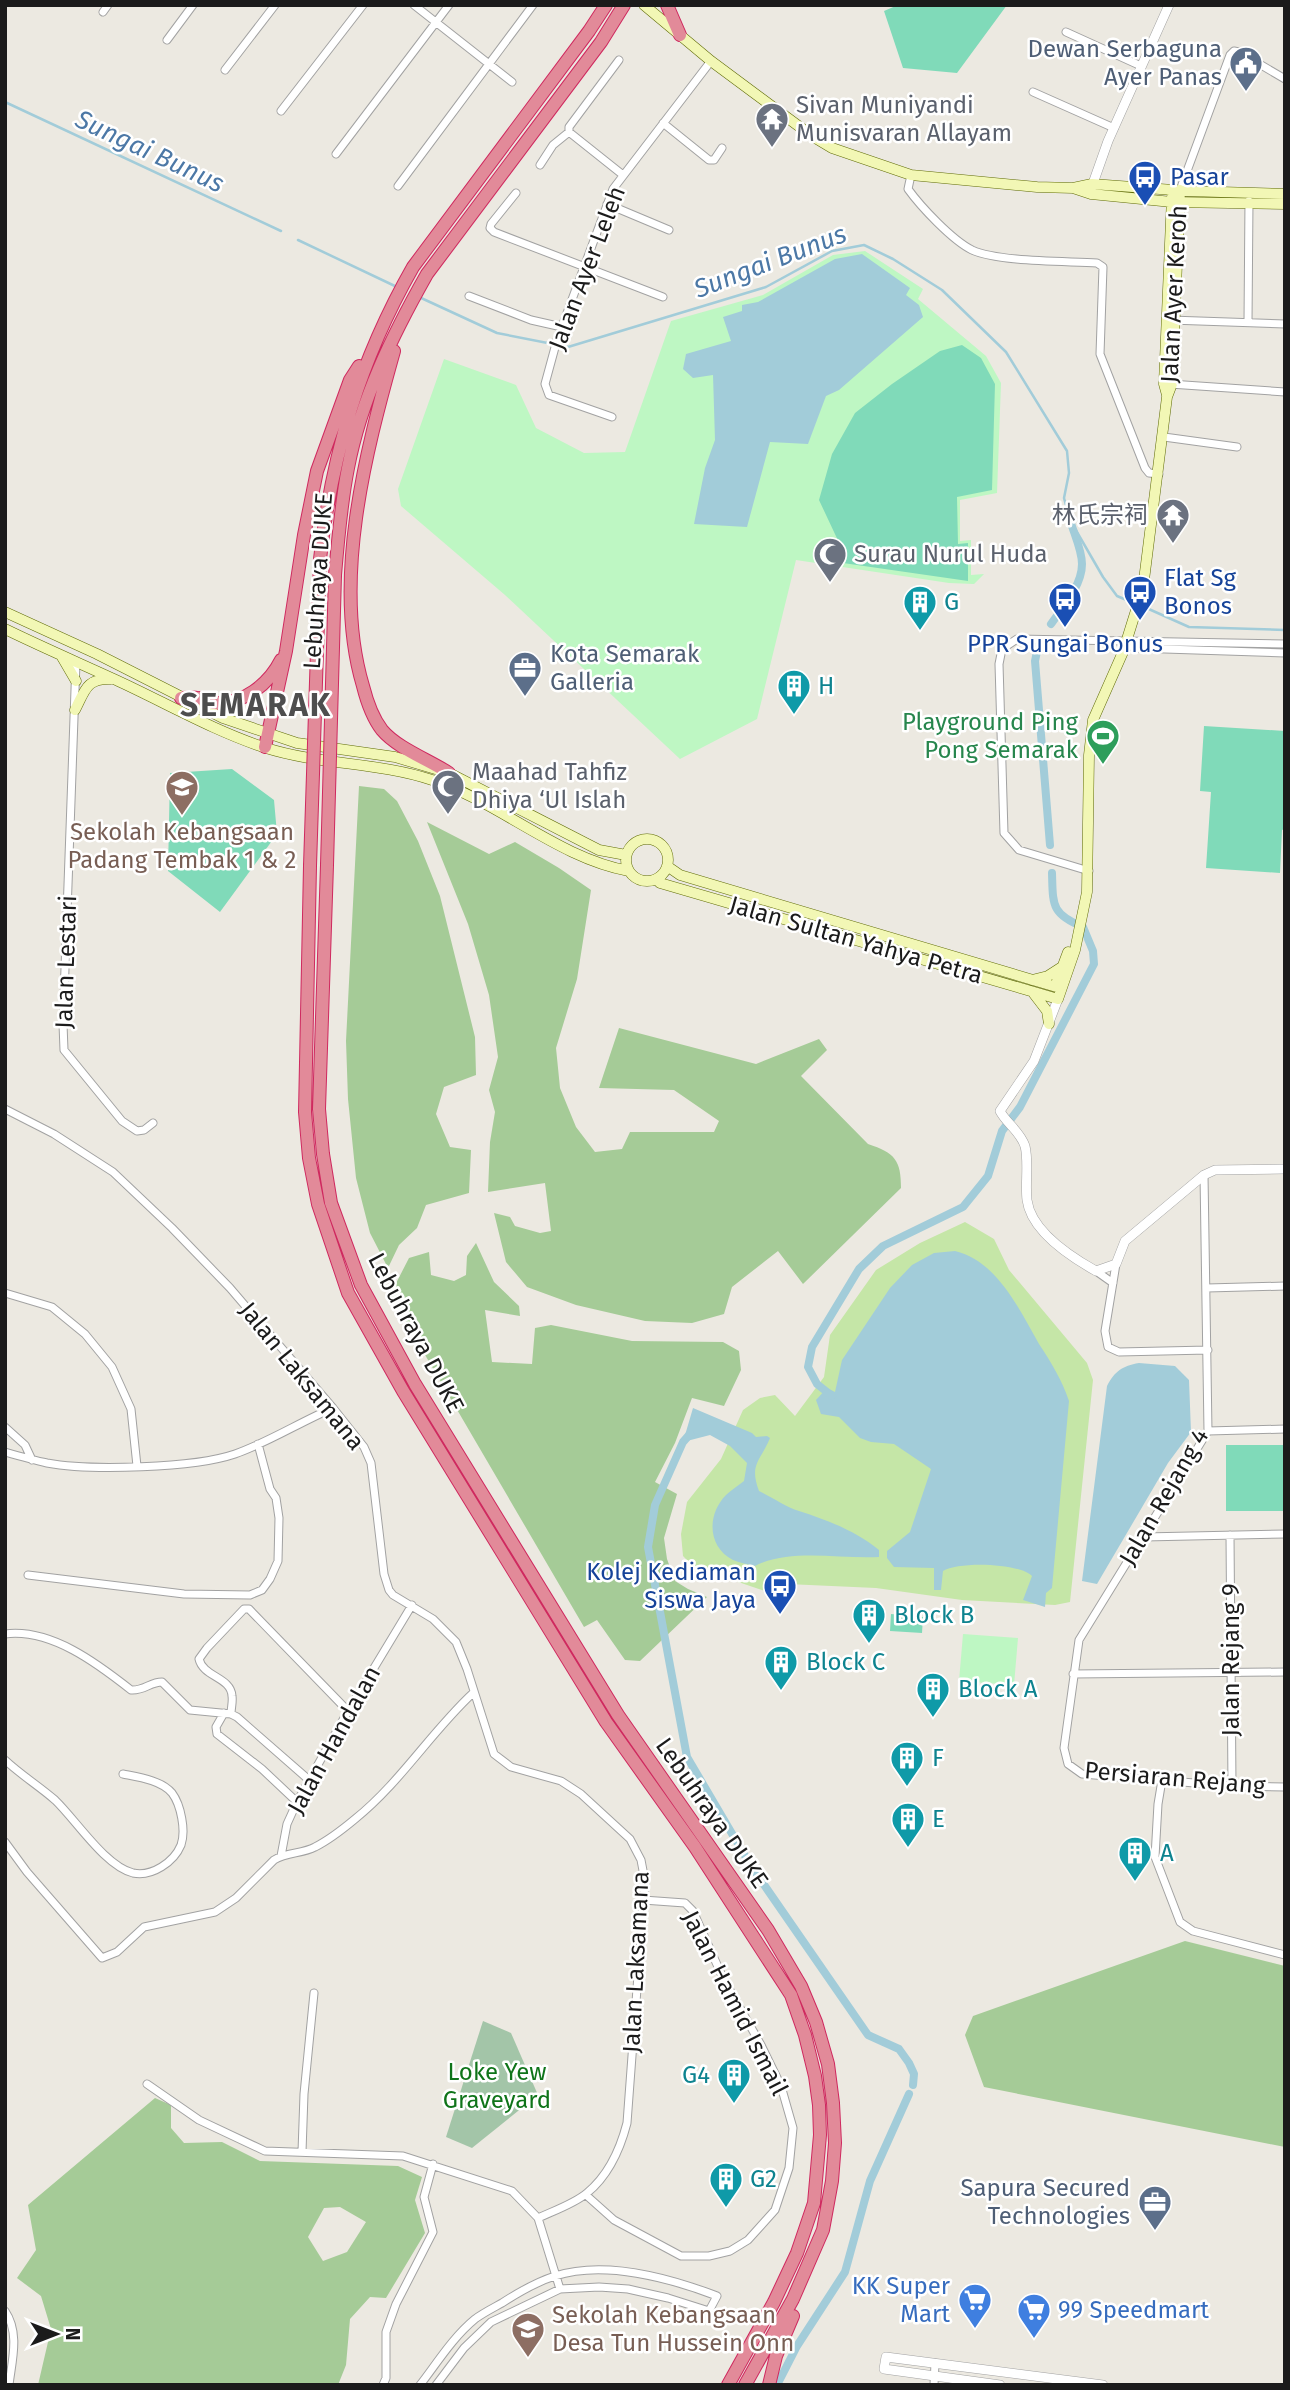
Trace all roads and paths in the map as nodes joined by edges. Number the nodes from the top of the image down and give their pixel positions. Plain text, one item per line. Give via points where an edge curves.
1 (193, 5) edge
2 (275, 5) edge
3 (363, 5) edge
4 (414, 5) edge
5 (449, 5) edge
6 (533, 5) edge
7 (606, 5) edge
8 (624, 5) edge
9 (644, 5) edge
10 (667, 5) edge
11 (1166, 6) edge
12 (436, 22) junction
13 (1066, 32) dead end
14 (680, 35) junction
15 (167, 40) dead end
16 (619, 60) dead end
17 (711, 61) junction
18 (489, 64) junction
19 (1141, 66) junction
20 (225, 70) dead end
21 (1285, 79) edge
22 (512, 82) dead end
23 (1033, 92) dead end
24 (281, 111) dead end
25 (663, 123) junction
26 (1114, 128) junction
27 (569, 132) junction
28 (722, 148) dead end
29 (336, 154) dead end
30 (540, 165) dead end
31 (623, 175) junction
32 (911, 175) junction
33 (398, 186) dead end
34 (1091, 189) junction
35 (1176, 190) junction
36 (516, 193) dead end
37 (1285, 194) edge
38 (1250, 199) junction
39 (1176, 202) junction
40 (607, 204) junction
41 (1285, 204) edge
42 (669, 230) dead end
43 (583, 266) junction
44 (470, 296) dead end
45 (663, 297) dead end
46 (1172, 320) junction
47 (1248, 322) junction
48 (401, 323) junction
49 (1285, 324) edge
50 (562, 327) junction
51 (373, 343) junction
52 (1168, 384) junction
53 (1285, 392) edge
54 (612, 417) dead end
55 (1164, 437) junction
56 (1237, 447) dead end
57 (1159, 474) junction
58 (5, 612) edge
59 (5, 629) edge
60 (46, 631) junction
61 (1124, 642) junction
62 (1285, 644) edge
63 (286, 650) junction
64 (1285, 653) edge
65 (97, 654) junction
66 (62, 656) junction
67 (76, 662) junction
68 (115, 679) junction
69 (76, 681) junction
70 (181, 698) junction
71 (75, 710) junction
72 (266, 741) junction
73 (449, 773) junction
74 (626, 855) junction
75 (667, 866) junction
76 (629, 871) junction
77 (1086, 871) junction
78 (656, 879) junction
79 (1078, 924) junction
80 (1062, 967) junction
81 (1032, 980) junction
82 (1030, 991) junction
83 (1056, 995) junction
84 (1049, 1024) junction
85 (5, 1108) edge
86 (153, 1123) dead end
87 (1285, 1169) edge
88 (1204, 1175) junction
89 (1116, 1264) junction
90 (1096, 1271) junction
91 (1113, 1283) junction
92 (1285, 1286) edge
93 (1207, 1289) junction
94 (5, 1293) edge
95 (1208, 1350) junction
96 (333, 1408) junction
97 (5, 1427) edge
98 (1285, 1429) edge
99 (1208, 1431) junction
100 (258, 1444) junction
101 (5, 1451) edge
102 (32, 1460) junction
103 (137, 1466) junction
104 (1285, 1534) edge
105 (1230, 1535) junction
106 (1144, 1537) junction
107 (28, 1575) dead end
108 (412, 1605) junction
109 (5, 1634) edge
110 (1075, 1660) junction
111 (1285, 1672) edge
112 (1231, 1673) junction
113 (1087, 1674) junction
114 (1073, 1677) junction
115 (473, 1693) junction
116 (348, 1711) junction
117 (228, 1713) junction
118 (5, 1760) edge
119 (1068, 1765) joint
120 (123, 1774) dead end
121 (309, 1780) junction
122 (1162, 1780) junction
123 (1232, 1786) junction
124 (1285, 1787) edge
125 (297, 1802) junction
126 (5, 1842) edge
127 (281, 1856) junction
128 (643, 1900) junction
129 (1285, 1955) edge
130 (314, 1993) dead end
131 (147, 2084) dead end
132 (302, 2152) junction
133 (433, 2165) junction
134 (586, 2195) junction
135 (538, 2218) junction
136 (823, 2230) junction
137 (556, 2275) junction
138 (560, 2289) junction
139 (5, 2311) edge
140 (935, 2363) junction
141 (944, 2381) edge
142 (747, 2382) edge
143 (933, 2382) edge
144 (9, 2385) edge
145 (383, 2385) edge
146 (419, 2385) edge
147 (436, 2385) edge
148 (728, 2385) edge
149 (769, 2385) edge
150 (999, 2385) edge
151 (1103, 2385) edge

1 - 15 street
2 - 20 street
3 - 24 street
4 - 12 street
5 - 12 street
6 - 18 street
7 - 51 highway, Lebuhraya DUKE via 413,267
8 - 48 highway, Lebuhraya DUKE via 427,274
9 - 14 main road
10 - 14 highway
11 - 19 street
12 - 18 street
12 - 29 street
13 - 19 street
14 - 17 main road
16 - 27 street
17 - 25 street, Jalan Ayer Leleh
17 - 32 main road via 832,148
18 - 22 street
18 - 33 street
19 - 26 street
21 - 35 street via 1239,52 1230,55
23 - 26 street
25 - 28 street via 709,160
25 - 31 street, Jalan Ayer Leleh
26 - 34 street
27 - 30 street
27 - 31 street
31 - 40 street, Jalan Ayer Leleh
32 - 34 main road
32 - 57 street via 908,189 918,202 969,249 989,256 1103,267 1100,354 1145,468
34 - 35 main road
34 - 39 main road
35 - 38 main road
35 - 39 main road, Jalan Ayer Keroh
36 - 43 street via 490,228
37 - 38 main road
38 - 39 main road
38 - 41 main road
38 - 47 street
39 - 46 main road, Jalan Ayer Keroh
40 - 42 street
40 - 43 street, Jalan Ayer Leleh
43 - 45 street
43 - 50 street, Jalan Ayer Leleh
44 - 50 street
46 - 47 street
46 - 52 main road, Jalan Ayer Keroh
47 - 49 street
48 - 73 highway via 379,405 355,531 353,639 373,718 394,741
48 - 136 highway, Lebuhraya DUKE, bridge via 364,407 348,466 335,575 319,1109 331,1203 361,1285 415,1384 618,1715 768,1930 801,1986 828,2064 833,2104 835,2143
50 - 54 street, Jalan Ayer Leleh via 545,384 549,395
51 - 63 highway via 350,380 317,471
51 - 148 highway, Lebuhraya DUKE, bridge via 335,462 320,559 305,1112 318,1204 348,1293 403,1391 606,1722 695,1847 791,1995 805,2035 819,2105 814,2203 791,2265
52 - 53 street
52 - 55 main road, Jalan Ayer Keroh
55 - 56 street
55 - 57 main road, Jalan Ayer Keroh
57 - 61 main road, Jalan Ayer Keroh via 1143,581
58 - 60 main road, Jalan Sultan Yahya Petra
59 - 66 main road, Jalan Sultan Yahya Petra
60 - 65 main road, Jalan Sultan Yahya Petra
60 - 67 main road
61 - 62 street
61 - 64 street via 1133,648
61 - 77 main road, Jalan Ayer Keroh via 1093,720
61 - 77 street via 1017,639 1002,649 999,664 1004,833 1019,850
63 - 70 highway via 264,684 245,698 213,703
63 - 72 highway
65 - 67 main road
65 - 70 main road, Jalan Sultan Yahya Petra
66 - 67 main road, Jalan Sultan Yahya Petra
66 - 69 main road
67 - 68 main road, Jalan Sultan Yahya Petra
67 - 69 street, Jalan Lestari
68 - 71 main road via 91,683
68 - 72 main road, Jalan Sultan Yahya Petra via 219,730
69 - 71 street, Jalan Lestari
70 - 72 main road, Jalan Sultan Yahya Petra
71 - 86 street, Jalan Lestari via 64,1050 122,1121 137,1131
72 - 73 main road, Jalan Sultan Yahya Petra via 395,757
72 - 76 main road, Jalan Sultan Yahya Petra via 298,757 434,780 597,863
73 - 74 main road, Jalan Sultan Yahya Petra via 599,850
74 - 75 main road via 637,841 653,839 666,851
74 - 76 main road
75 - 78 main road
75 - 81 main road, Jalan Sultan Yahya Petra via 680,875
76 - 78 main road, Jalan Sultan Yahya Petra via 644,881
77 - 79 main road, Jalan Ayer Keroh
78 - 82 main road, Jalan Sultan Yahya Petra
79 - 80 main road, Jalan Ayer Keroh
79 - 83 main road, Jalan Ayer Keroh via 1075,950
80 - 81 main road
80 - 83 main road, Jalan Ayer Keroh
81 - 83 main road, Jalan Sultan Yahya Petra
82 - 83 main road, Jalan Sultan Yahya Petra
82 - 84 main road via 1047,1011
83 - 84 street, Jalan Ayer Keroh
84 - 90 street, Jalan Ayer Keroh via 1034,1061 1002,1108 1003,1116 1025,1146 1027,1203 1043,1233
85 - 96 street, Jalan Laksamana via 113,1172 230,1288
87 - 88 street via 1215,1170
88 - 89 street via 1125,1241
88 - 93 street, Jalan Rejang 4
89 - 90 street
89 - 91 street
90 - 91 street
91 - 95 street via 1105,1331 1108,1347 1119,1352
92 - 93 street
93 - 95 street, Jalan Rejang 4
94 - 103 street via 52,1307 85,1334 112,1367 131,1409
95 - 99 street, Jalan Rejang 4
96 - 100 street
96 - 108 street, Jalan Laksamana via 371,1463 388,1590
97 - 102 street via 25,1445
98 - 99 street
99 - 106 street, Jalan Rejang 4
100 - 103 street via 203,1461
100 - 107 street via 279,1518 278,1561 262,1590 250,1595 184,1594
101 - 102 street
102 - 103 street
104 - 105 street
105 - 106 street
105 - 112 street, Jalan Rejang 9
106 - 110 street, Jalan Rejang 4 via 1081,1634
108 - 115 street, Jalan Laksamana via 456,1642
108 - 116 street, Jalan Handalan
109 - 117 street via 66,1647 96,1662 131,1690 162,1682 190,1710
110 - 113 street
110 - 114 street, Jalan Rejang 4
111 - 112 street
112 - 113 street
112 - 123 street, Jalan Rejang 9
113 - 114 street
114 - 119 street, Jalan Rejang 4 via 1064,1748
115 - 127 street via 356,1818 314,1848
115 - 128 street, Jalan Laksamana via 494,1754 502,1762 561,1782 581,1794 630,1839 644,1870
116 - 117 street via 249,1609 244,1609 199,1660 229,1687
116 - 121 street, Jalan Handalan
117 - 121 street
117 - 125 street via 216,1727 217,1734
118 - 120 street via 55,1800 108,1858 133,1873 154,1871 169,1861 181,1844 179,1810 173,1794 163,1787
119 - 122 street, Persiaran Rejang via 1082,1774
121 - 125 street, Jalan Handalan
122 - 123 street, Persiaran Rejang
122 - 129 street via 1155,1857 1180,1922 1194,1931
123 - 124 street, Persiaran Rejang
125 - 127 street, Jalan Handalan
126 - 127 street via 102,1958 117,1952 144,1927 215,1912
128 - 134 street, Jalan Laksamana via 627,2123 606,2173
128 - 134 street, Jalan Hamid Ismail via 685,1903 693,1911 781,2086 793,2128 789,2168 775,2210 748,2240 709,2256 678,2255 614,2220
130 - 132 street
131 - 132 street via 199,2120 265,2151
132 - 133 street via 403,2156
133 - 135 street via 512,2191
133 - 145 street via 424,2197 433,2232 386,2332
134 - 135 street, Jalan Laksamana
135 - 137 street
136 - 142 highway, Lebuhraya DUKE via 793,2300
136 - 149 highway via 812,2274 776,2356
137 - 138 street
137 - 138 street via 588,2270 635,2273 717,2296 709,2311 628,2289
137 - 146 street via 475,2319
138 - 147 street via 491,2322
139 - 144 street via 15,2339
140 - 143 street
140 - 143 street via 887,2357 884,2369 923,2375
140 - 151 street
141 - 143 street
141 - 150 street

